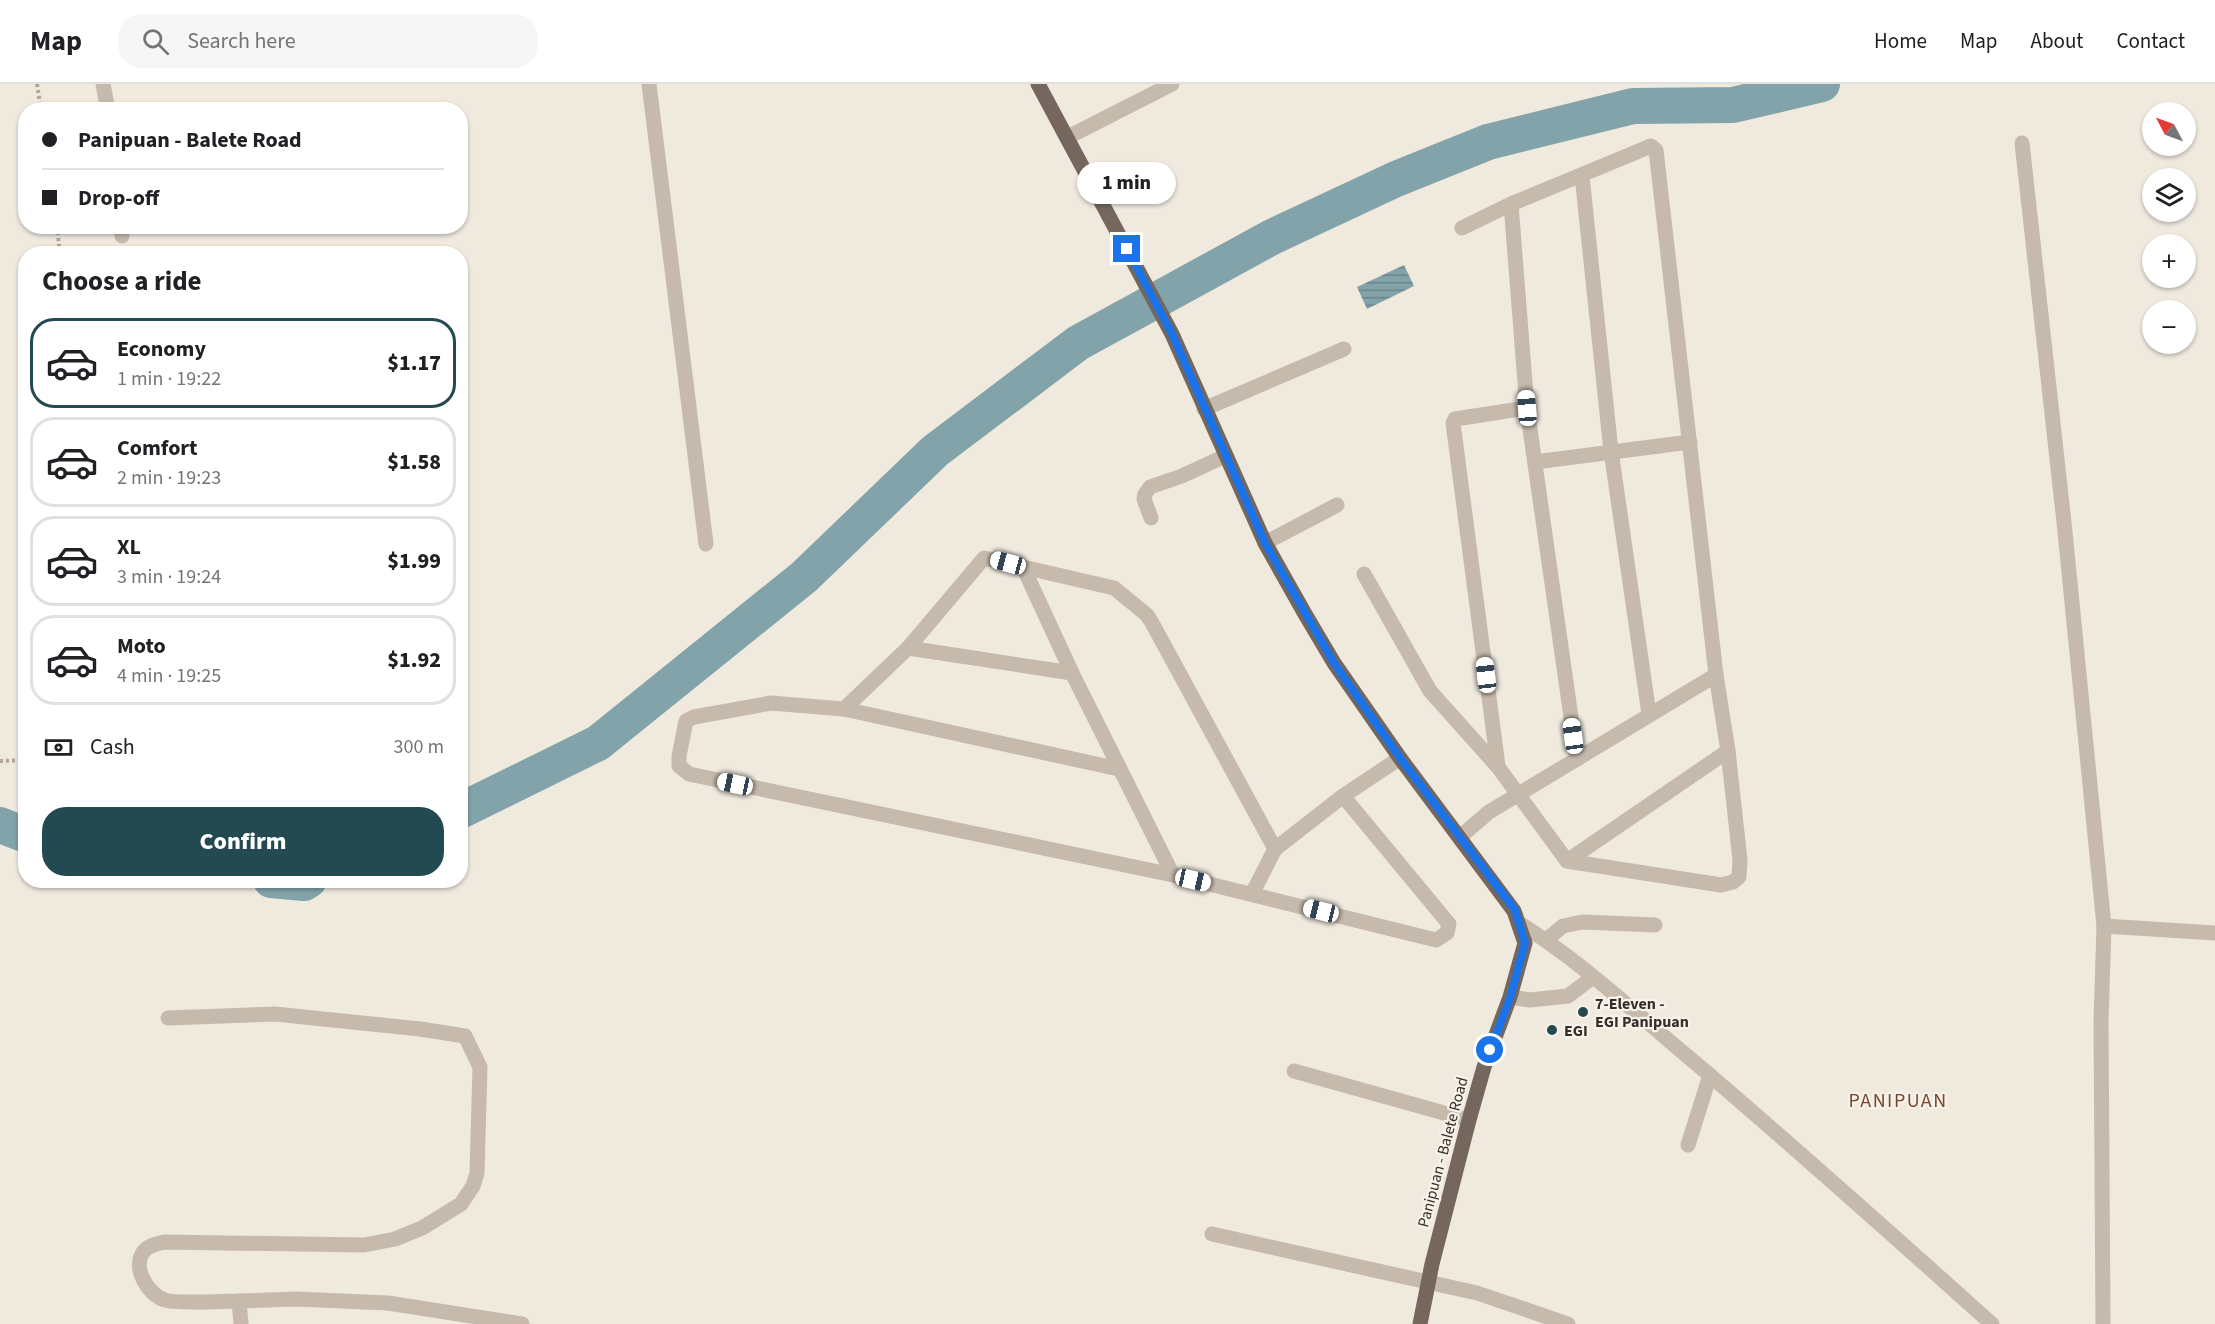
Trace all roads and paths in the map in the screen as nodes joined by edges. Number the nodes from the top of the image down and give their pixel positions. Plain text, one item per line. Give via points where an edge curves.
1 (37, 84) edge
2 (104, 84) edge
3 (649, 84) edge
4 (1038, 84) edge
5 (1172, 84) edge
6 (40, 102) edge
7 (107, 102) edge
8 (1068, 137) junction
9 (2022, 143) dead end
10 (1582, 176) junction
11 (1511, 204) junction
12 (1462, 228) dead end
13 (1344, 349) dead end
14 (1527, 408) junction
15 (1204, 409) junction
16 (1690, 442) junction
17 (1611, 451) junction
18 (1225, 456) junction
19 (1535, 462) junction
20 (1336, 505) dead end
21 (1151, 518) dead end
22 (1265, 543) junction
23 (706, 544) dead end
24 (1023, 567) junction
25 (1364, 574) dead end
26 (908, 648) junction
27 (1072, 674) junction
28 (1716, 675) junction
29 (844, 709) junction
30 (1649, 714) junction
31 (1728, 751) junction
32 (1400, 758) junction
33 (1576, 759) junction
34 (0, 760) edge
35 (18, 760) edge
36 (1498, 767) junction
37 (1119, 769) junction
38 (1518, 795) junction
39 (1343, 796) junction
40 (1461, 836) junction
41 (1275, 849) junction
42 (1567, 861) junction
43 (1173, 875) junction
44 (1252, 894) junction
45 (1519, 923) junction
46 (1655, 925) dead end
47 (2104, 926) junction
48 (2215, 933) edge
49 (1546, 940) junction
50 (1593, 976) junction
51 (1510, 998) junction
52 (168, 1018) dead end
53 (1294, 1071) dead end
54 (1710, 1075) junction
55 (1469, 1120) junction
56 (1688, 1145) dead end
57 (1212, 1234) dead end
58 (1428, 1282) junction
59 (239, 1301) junction
60 (240, 1324) edge
61 (522, 1324) edge
62 (1420, 1324) edge
63 (1568, 1324) edge
64 (1992, 1324) edge
65 (2103, 1324) edge

1 - 6 path
2 - 7 street
3 - 23 street
4 - 8 main road
5 - 8 street
8 - 15 main road via 1172,334
9 - 47 street
10 - 11 street
10 - 16 street via 1651,146 1656,150
10 - 17 street
11 - 12 street
11 - 14 street
13 - 15 street
14 - 19 street
14 - 36 street via 1455,419 1454,423
15 - 18 main road
16 - 17 street
16 - 28 street
17 - 19 street
17 - 30 street
18 - 21 street via 1150,487 1144,499
18 - 22 main road
19 - 33 street
20 - 22 street
22 - 32 main road via 1334,663
24 - 26 street via 984,558
24 - 27 street
24 - 41 street via 1114,588 1147,615
25 - 36 street via 1430,691
26 - 27 street
26 - 29 street
27 - 37 street
28 - 30 street
28 - 31 street
29 - 37 street
29 - 43 street via 771,703 694,717 683,726 679,766 689,774
30 - 33 street
31 - 42 street
31 - 42 street via 1740,869 1733,882 1721,885
32 - 39 street
32 - 40 main road
33 - 38 street
34 - 35 path
36 - 38 street
37 - 43 street
38 - 40 street via 1489,812
38 - 42 street
39 - 41 street
39 - 44 street via 1449,924 1447,933 1436,940
40 - 45 main road via 1515,910
41 - 44 street
43 - 44 street
45 - 49 street
45 - 51 main road, Panipuan - Balete Road via 1525,943
46 - 49 street via 1582,922 1563,926
47 - 48 street
47 - 65 street
49 - 50 street
50 - 51 street via 1568,996
50 - 54 street
51 - 55 main road, Panipuan - Balete Road
52 - 59 street via 275,1014 465,1036 480,1067 477,1173 473,1186 460,1204 422,1228 364,1245 164,1242 152,1245 140,1257 146,1287 166,1301
53 - 55 street
54 - 56 street
54 - 64 street
55 - 58 main road, Panipuan - Balete Road
57 - 58 street
58 - 62 main road, Panipuan - Balete Road
58 - 63 street via 1477,1293
59 - 60 street
59 - 61 street via 388,1303

